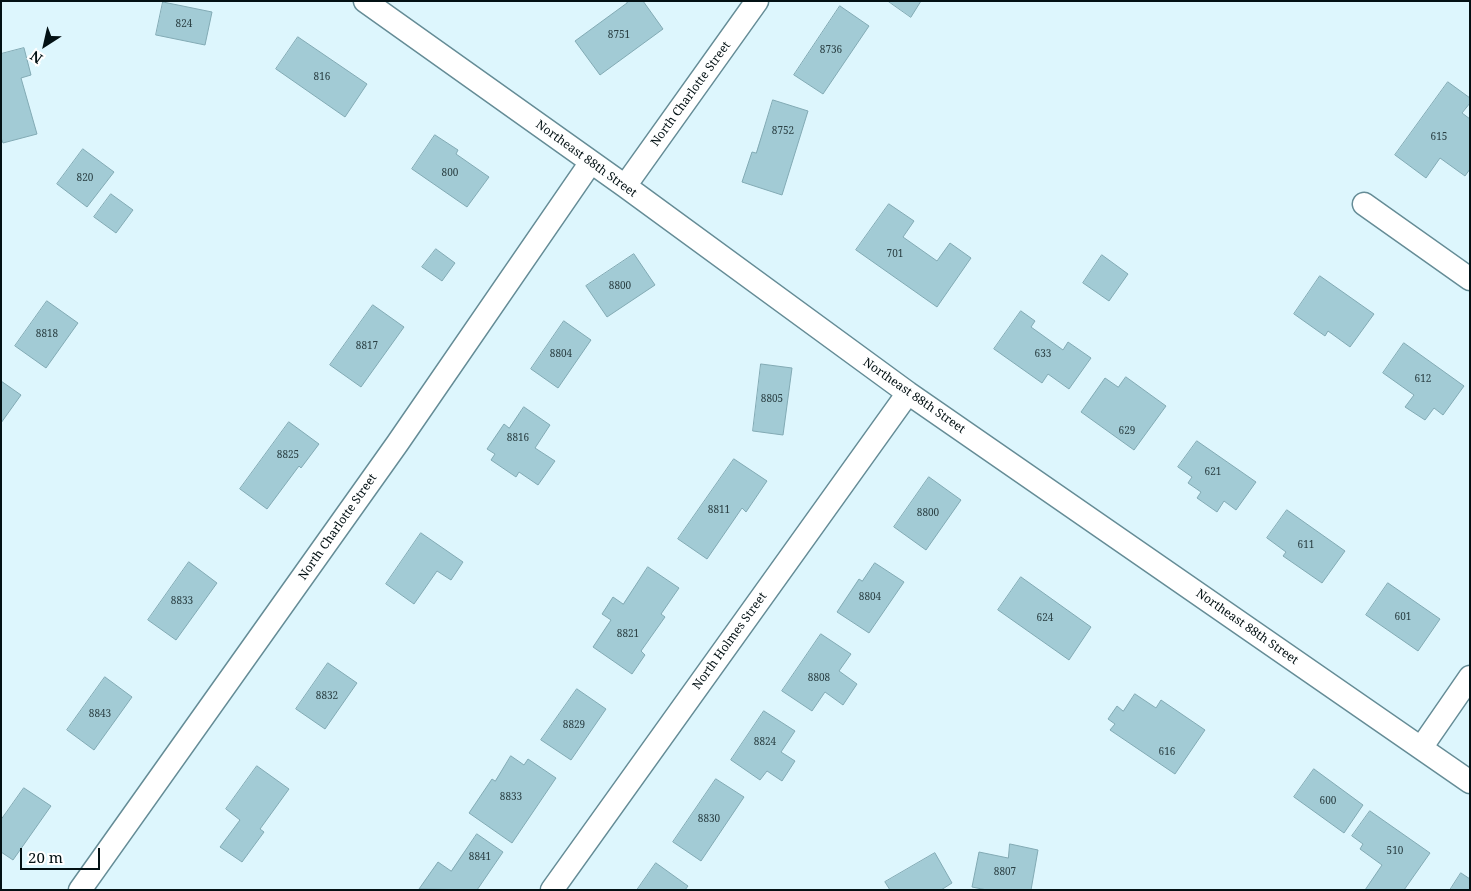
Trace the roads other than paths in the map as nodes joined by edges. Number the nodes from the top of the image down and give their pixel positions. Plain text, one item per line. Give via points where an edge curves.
1 (365, 1) edge
2 (757, 1) edge
3 (591, 162) junction
4 (625, 186) junction
5 (1364, 204) dead end
6 (1470, 279) edge
7 (908, 393) junction
8 (1470, 678) edge
9 (1422, 748) junction
10 (1470, 782) edge
11 (80, 890) edge
12 (552, 890) edge

1 - 3 street, Northeast 88th Street
2 - 4 street, North Charlotte Street
3 - 4 street, Northeast 88th Street
3 - 11 street, North Charlotte Street via 397,444
4 - 7 street, Northeast 88th Street
5 - 6 street
7 - 9 street, Northeast 88th Street
7 - 12 street, North Holmes Street
8 - 9 street
9 - 10 street, Northeast 88th Street

